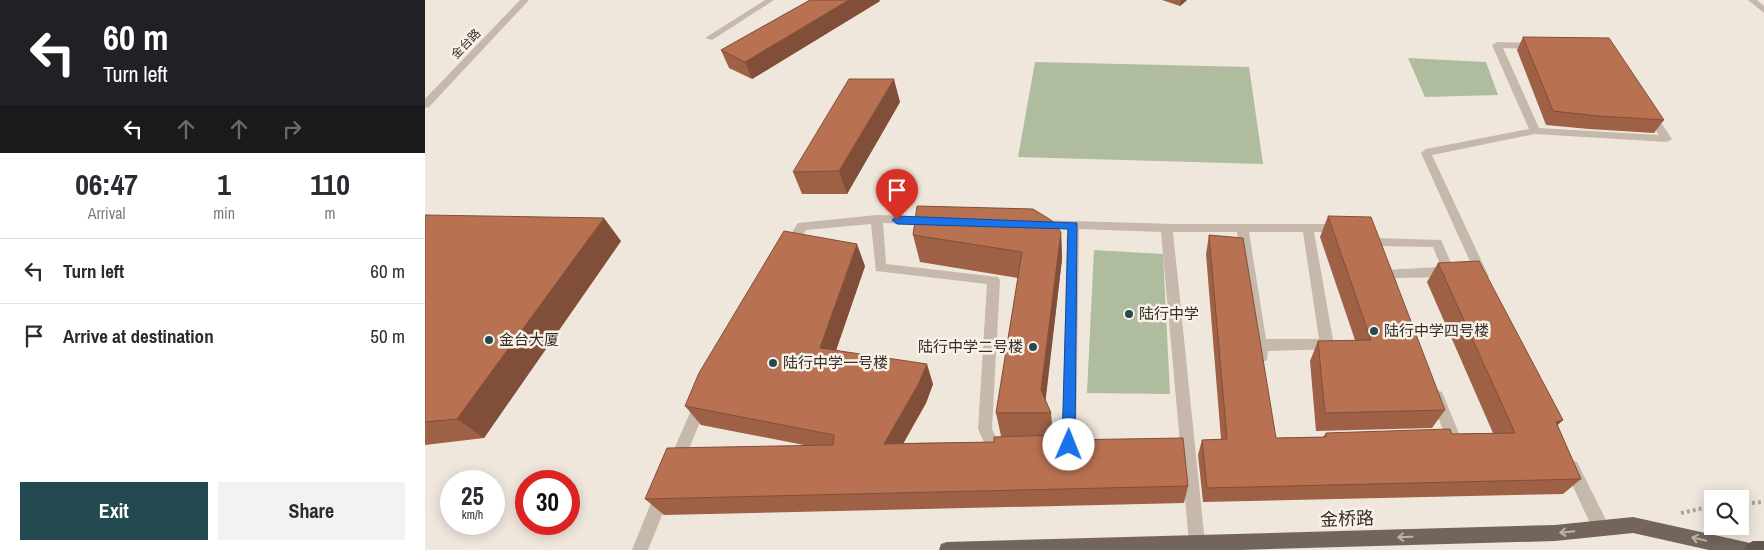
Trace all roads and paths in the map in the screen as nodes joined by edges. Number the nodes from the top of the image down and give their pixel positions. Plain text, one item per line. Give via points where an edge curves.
1 (525, 0) edge
2 (770, 0) edge
3 (1752, 0) edge
4 (1764, 10) edge
5 (709, 38) dead end
6 (1546, 46) edge
7 (1641, 100) edge
8 (425, 106) edge
9 (1535, 131) junction
10 (877, 219) junction
11 (946, 221) edge
12 (1024, 224) edge
13 (1073, 225) junction
14 (1167, 228) junction
15 (1242, 228) junction
16 (1308, 228) junction
17 (1353, 228) edge
18 (1372, 228) edge
19 (1376, 242) junction
20 (782, 259) edge
21 (1387, 273) junction
22 (1488, 287) edge
23 (1398, 300) edge
24 (1261, 345) junction
25 (1265, 374) edge
26 (1431, 382) edge
27 (706, 391) edge
28 (1433, 437) edge
29 (1069, 445) edge
30 (1012, 446) edge
31 (1567, 457) edge
32 (1764, 502) edge
33 (1749, 503) edge
34 (1601, 528) junction
35 (1197, 543) junction
36 (640, 550) edge
37 (947, 550) edge
38 (1746, 550) edge
39 (1753, 550) edge
40 (1764, 550) edge

1 - 8 street, 金台路
2 - 5 lane
3 - 4 street
6 - 9 street via 1497,45
7 - 9 street via 1667,139
9 - 22 street via 1425,153
10 - 11 street
10 - 20 street via 802,226
10 - 30 street via 880,268 994,280 985,429 993,446
12 - 13 street
13 - 14 street
13 - 29 street
14 - 15 street
14 - 35 street via 1182,442
15 - 16 street
15 - 24 street
16 - 17 street
16 - 24 street via 1327,345
18 - 19 street
19 - 21 street
19 - 21 street via 1437,242 1449,272
21 - 23 street
24 - 25 street
26 - 28 street via 1453,436
27 - 36 street
31 - 34 street
32 - 33 path
34 -> 35 main road, 金桥路 via 1545,533
38 -> 34 main road, 金桥路 via 1633,525
35 - 37 main road, 金桥路
39 - 40 highway

